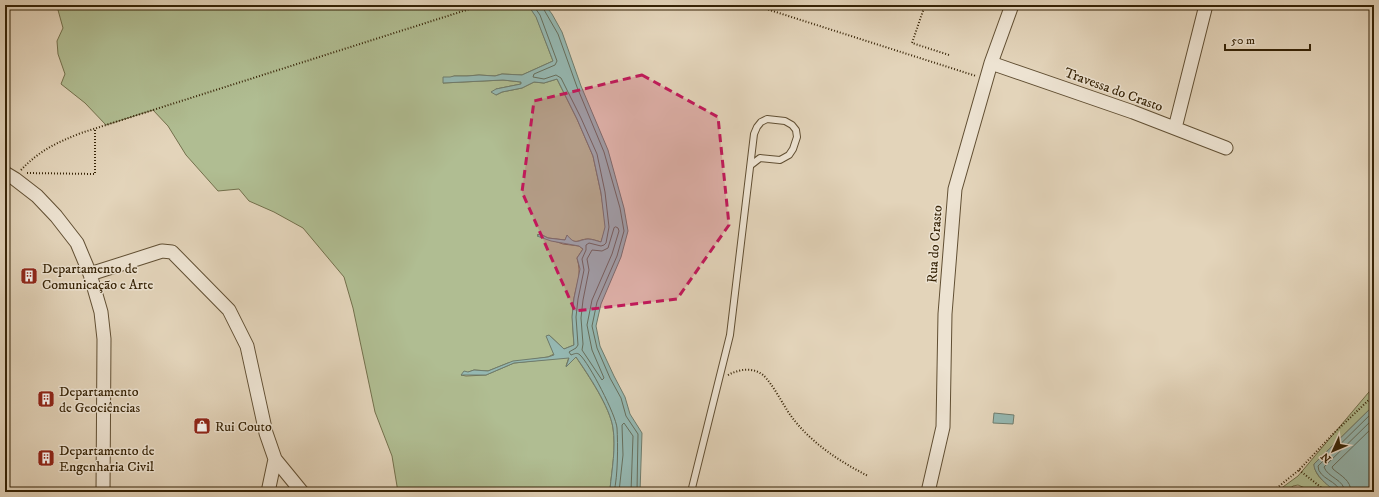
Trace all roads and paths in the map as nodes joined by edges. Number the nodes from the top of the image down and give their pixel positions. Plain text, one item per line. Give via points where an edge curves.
1 (482, 5) edge
2 (754, 5) edge
3 (925, 5) edge
4 (1012, 5) edge
5 (1206, 5) edge
6 (949, 55) dead end
7 (991, 63) junction
8 (986, 80) junction
9 (95, 128) junction
10 (1174, 128) junction
11 (1226, 148) dead end
12 (750, 165) junction
13 (5, 173) edge
14 (90, 274) junction
15 (718, 381) junction
16 (1374, 395) edge
17 (275, 460) junction
18 (1299, 470) junction
19 (868, 476) dead end
20 (103, 492) edge
21 (268, 492) edge
22 (302, 492) edge
23 (693, 492) edge
24 (928, 492) edge
25 (1272, 492) edge
26 (1327, 492) edge

1 - 9 path
2 - 8 path
3 - 6 path via 912,43
4 - 7 street, Rua do Crasto
5 - 10 street
7 - 8 street, Rua do Crasto
7 - 10 street, Travessa do Crasto
8 - 24 street, Rua do Crasto via 955,189 945,314 943,427
9 - 9 path via 95,174 19,172 31,159 56,143
10 - 11 street, Travessa do Crasto
12 - 12 lane via 754,134 761,122 767,119 785,121 792,125 797,137 789,155 780,160 760,158
12 - 15 lane via 730,336
13 - 14 street via 37,196 56,216 77,244
14 - 17 street via 162,251 172,252 229,310 247,346 266,433
14 - 20 street via 101,312 104,339
15 - 19 path via 740,370 755,371 763,375 807,435 840,462
15 - 23 lane
16 - 18 path
17 - 21 street
17 - 22 street
18 - 25 path
18 - 26 path

